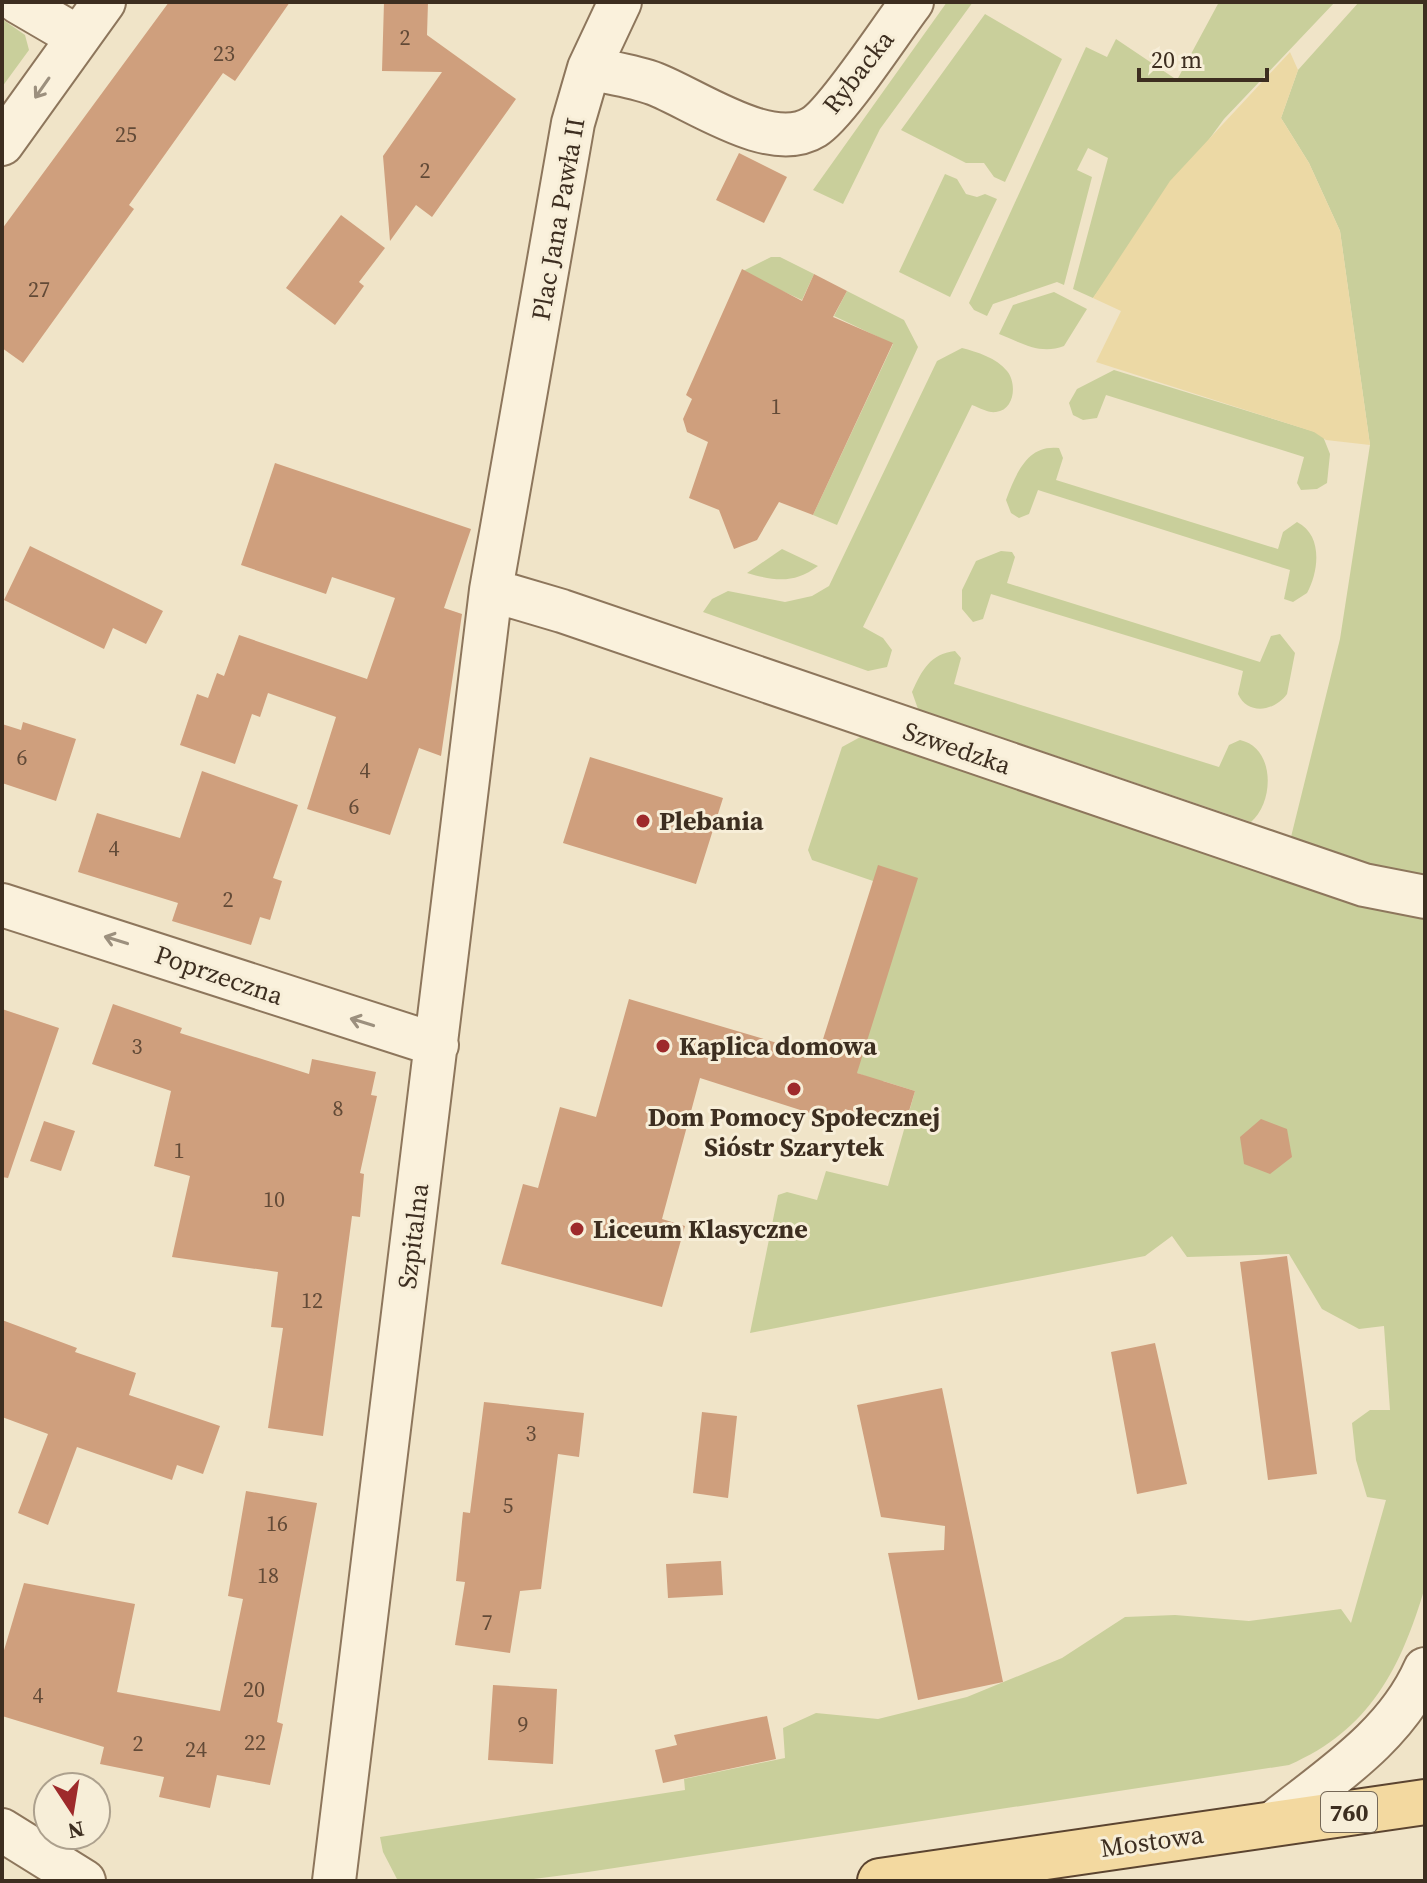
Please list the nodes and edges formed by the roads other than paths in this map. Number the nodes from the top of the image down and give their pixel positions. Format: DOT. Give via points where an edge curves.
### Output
graph roads {
  1 [pos="18,2"];
  2 [pos="104,2"];
  3 [pos="620,2"];
  4 [pos="912,2"];
  5 [pos="78,37"];
  6 [pos="589,68"];
  7 [pos="2,144"];
  8 [pos="491,590"];
  9 [pos="1425,897"];
  10 [pos="2,905"];
  11 [pos="437,1045"];
  12 [pos="1425,1669"];
  13 [pos="1425,1802"];
  14 [pos="1273,1823"];
  15 [pos="2,1830"];
  16 [pos="84,1881"];
  17 [pos="334,1881"];
  18 [pos="880,1881"];
  1 -- 5 [label="street"];
  2 -- 5 [label="street"];
  3 -- 6 [label="street, Plac Jana Pawła II"];
  4 -- 6 [label="street, Rybacka" via="831,110 815,127 798,134 757,131 652,82"];
  5 -- 7 [label="street, one-way"];
  6 -- 8 [label="street, Plac Jana Pawła II" via="573,123"];
  8 -- 9 [label="street, Szwedzka" via="1364,885"];
  8 -- 11 [label="street, Szpitalna"];
  11 -- 10 [label="street, Poprzeczna, one-way"];
  11 -- 17 [label="street, Szpitalna"];
  12 -- 14 [label="street" via="1393,1720 1363,1753"];
  13 -- 14 [label="main road, Mostowa / 760"];
  14 -- 18 [label="main road, Mostowa / 760"];
  15 -- 16 [label="street"];
}
